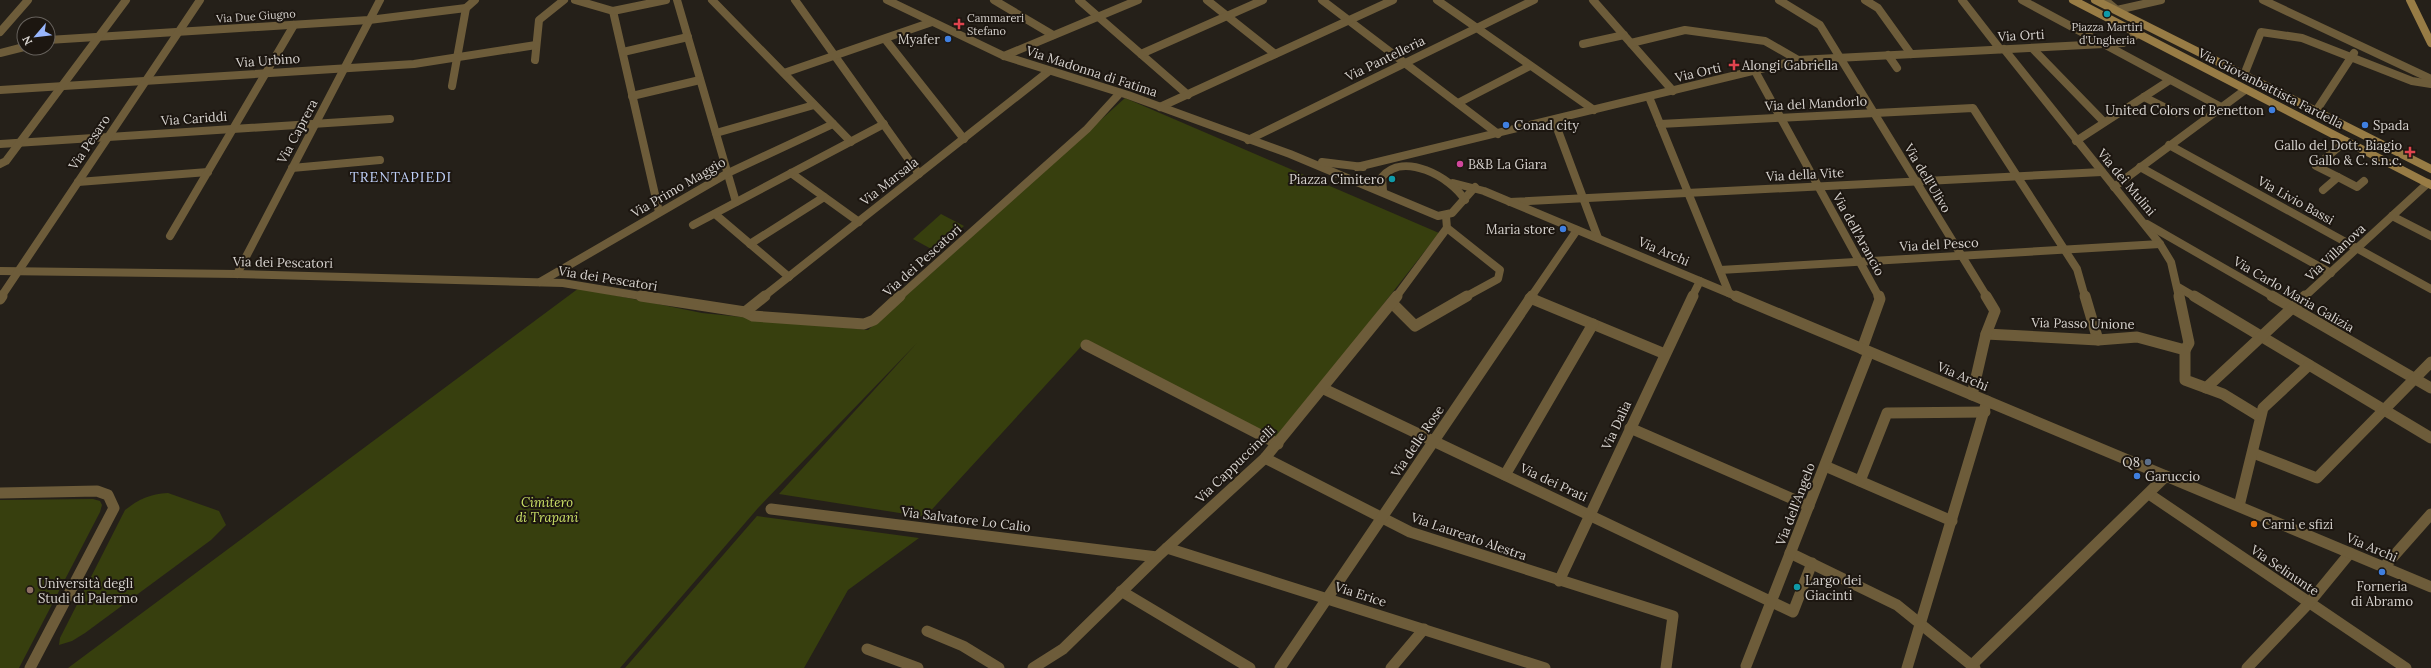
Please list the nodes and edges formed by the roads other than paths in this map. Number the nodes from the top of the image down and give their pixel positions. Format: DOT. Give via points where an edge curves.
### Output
graph roads {
  1 [pos="20,0"];
  2 [pos="28,0"];
  3 [pos="126,0"];
  4 [pos="200,0"];
  5 [pos="380,0"];
  6 [pos="475,0"];
  7 [pos="564,0"];
  8 [pos="575,0"];
  9 [pos="666,0"];
  10 [pos="677,0"];
  11 [pos="712,0"];
  12 [pos="795,0"];
  13 [pos="887,0"];
  14 [pos="994,0"];
  15 [pos="1079,0"];
  16 [pos="1138,0"];
  17 [pos="1207,0"];
  18 [pos="1263,0"];
  19 [pos="1322,0"];
  20 [pos="1393,0"];
  21 [pos="1437,0"];
  22 [pos="1534,0"];
  23 [pos="1593,0"];
  24 [pos="1779,0"];
  25 [pos="1962,0"];
  26 [pos="2022,0"];
  27 [pos="2073,0"];
  28 [pos="2095,0"];
  29 [pos="2105,0"];
  30 [pos="2161,0"];
  31 [pos="2263,0"];
  32 [pos="2410,0"];
  33 [pos="1870,1"];
  34 [pos="466,8"];
  35 [pos="2117,10"];
  36 [pos="613,11"];
  37 [pos="1099,16"];
  38 [pos="1227,16"];
  39 [pos="369,20"];
  40 [pos="1349,20"];
  41 [pos="932,22"];
  42 [pos="0,24"];
  43 [pos="294,25"];
  44 [pos="1477,28"];
  45 [pos="0,32"];
  46 [pos="179,32"];
  47 [pos="2138,34"];
  48 [pos="1054,35"];
  49 [pos="1624,35"];
  50 [pos="98,37"];
  51 [pos="688,37"];
  52 [pos="885,39"];
  53 [pos="56,40"];
  54 [pos="1631,43"];
  55 [pos="2431,43"];
  56 [pos="1583,44"];
  57 [pos="2104,44"];
  58 [pos="536,45"];
  59 [pos="2359,46"];
  60 [pos="2032,48"];
  61 [pos="16,49"];
  62 [pos="2002,49"];
  63 [pos="623,52"];
  64 [pos="0,54"];
  65 [pos="1141,54"];
  66 [pos="1275,54"];
  67 [pos="1911,54"];
  68 [pos="1888,55"];
  69 [pos="835,56"];
  70 [pos="1004,56"];
  71 [pos="457,57"];
  72 [pos="1839,57"];
  73 [pos="2351,57"];
  74 [pos="535,60"];
  75 [pos="1798,60"];
  76 [pos="1405,63"];
  77 [pos="1530,66"];
  78 [pos="344,68"];
  79 [pos="1897,68"];
  80 [pos="1049,71"];
  81 [pos="1755,72"];
  82 [pos="784,73"];
  83 [pos="266,74"];
  84 [pos="2244,75"];
  85 [pos="2431,79"];
  86 [pos="700,80"];
  87 [pos="2170,80"];
  88 [pos="146,81"];
  89 [pos="2431,84"];
  90 [pos="62,86"];
  91 [pos="452,86"];
  92 [pos="0,90"];
  93 [pos="2245,90"];
  94 [pos="1674,91"];
  95 [pos="1120,93"];
  96 [pos="1188,95"];
  97 [pos="632,96"];
  98 [pos="1649,97"];
  99 [pos="2144,97"];
  100 [pos="1458,103"];
  101 [pos="814,104"];
  102 [pos="1160,107"];
  103 [pos="2221,107"];
  104 [pos="1594,110"];
  105 [pos="2316,111"];
  106 [pos="2176,113"];
  107 [pos="1874,114"];
  108 [pos="390,118"];
  109 [pos="1781,118"];
  110 [pos="1554,120"];
  111 [pos="2104,122"];
  112 [pos="316,123"];
  113 [pos="833,124"];
  114 [pos="884,124"];
  115 [pos="1660,124"];
  116 [pos="233,129"];
  117 [pos="716,133"];
  118 [pos="1498,134"];
  119 [pos="109,137"];
  120 [pos="964,139"];
  121 [pos="1248,140"];
  122 [pos="2076,141"];
  123 [pos="2346,141"];
  124 [pos="851,142"];
  125 [pos="20,143"];
  126 [pos="0,144"];
  127 [pos="2169,145"];
  128 [pos="1423,152"];
  129 [pos="1290,154"];
  130 [pos="380,160"];
  131 [pos="0,164"];
  132 [pos="1396,166"];
  133 [pos="1357,167"];
  134 [pos="2140,167"];
  135 [pos="292,168"];
  136 [pos="2431,169"];
  137 [pos="208,172"];
  138 [pos="2102,172"];
  139 [pos="728,173"];
  140 [pos="791,173"];
  141 [pos="920,174"];
  142 [pos="2019,176"];
  143 [pos="2338,177"];
  144 [pos="2364,181"];
  145 [pos="78,182"];
  146 [pos="1915,182"];
  147 [pos="1453,183"];
  148 [pos="2429,184"];
  149 [pos="1818,186"];
  150 [pos="2114,186"];
  151 [pos="1479,189"];
  152 [pos="2323,190"];
  153 [pos="1383,191"];
  154 [pos="1688,193"];
  155 [pos="824,197"];
  156 [pos="1583,198"];
  157 [pos="1465,200"];
  158 [pos="736,202"];
  159 [pos="1510,202"];
  160 [pos="659,212"];
  161 [pos="715,214"];
  162 [pos="1446,216"];
  163 [pos="2392,216"];
  164 [pos="859,222"];
  165 [pos="2144,222"];
  166 [pos="693,225"];
  167 [pos="1577,230"];
  168 [pos="1447,231"];
  169 [pos="170,236"];
  170 [pos="2431,236"];
  171 [pos="1598,238"];
  172 [pos="2171,238"];
  173 [pos="2158,242"];
  174 [pos="750,244"];
  175 [pos="2357,248"];
  176 [pos="2064,250"];
  177 [pos="1960,256"];
  178 [pos="1859,262"];
  179 [pos="1720,270"];
  180 [pos="0,271"];
  181 [pos="19,271"];
  182 [pos="2331,273"];
  183 [pos="237,274"];
  184 [pos="789,277"];
  185 [pos="1700,281"];
  186 [pos="540,282"];
  187 [pos="2178,287"];
  188 [pos="2431,289"];
  189 [pos="1729,293"];
  190 [pos="1530,298"];
  191 [pos="0,299"];
  192 [pos="1392,303"];
  193 [pos="2293,308"];
  194 [pos="745,312"];
  195 [pos="1593,324"];
  196 [pos="1986,334"];
  197 [pos="2262,337"];
  198 [pos="2098,340"];
  199 [pos="1086,345"];
  200 [pos="1865,350"];
  201 [pos="2185,350"];
  202 [pos="1665,354"];
  203 [pos="2431,362"];
  204 [pos="2309,365"];
  205 [pos="2414,378"];
  206 [pos="1324,388"];
  207 [pos="2206,388"];
  208 [pos="2431,388"];
  209 [pos="1972,395"];
  210 [pos="1986,407"];
  211 [pos="2383,410"];
  212 [pos="2259,416"];
  213 [pos="1630,428"];
  214 [pos="2431,438"];
  215 [pos="1434,441"];
  216 [pos="1278,444"];
  217 [pos="2253,453"];
  218 [pos="1265,458"];
  219 [pos="1825,466"];
  220 [pos="1505,475"];
  221 [pos="2166,476"];
  222 [pos="1860,481"];
  223 [pos="0,493"];
  224 [pos="2149,494"];
  225 [pos="1809,506"];
  226 [pos="2239,506"];
  227 [pos="771,510"];
  228 [pos="2431,514"];
  229 [pos="1589,515"];
  230 [pos="1382,518"];
  231 [pos="1952,521"];
  232 [pos="1167,548"];
  233 [pos="1790,553"];
  234 [pos="2350,553"];
  235 [pos="1157,557"];
  236 [pos="1812,563"];
  237 [pos="2384,567"];
  238 [pos="1559,582"];
  239 [pos="2431,587"];
  240 [pos="1121,591"];
  241 [pos="1327,598"];
  242 [pos="1772,601"];
  243 [pos="2309,603"];
  244 [pos="1921,623"];
  245 [pos="1424,629"];
  246 [pos="927,631"];
  247 [pos="867,649"];
  248 [pos="1746,666"];
  249 [pos="1974,667"];
  250 [pos="30,668"];
  251 [pos="918,668"];
  252 [pos="999,668"];
  253 [pos="1033,668"];
  254 [pos="1250,668"];
  255 [pos="1280,668"];
  256 [pos="1391,668"];
  257 [pos="1545,668"];
  258 [pos="1666,668"];
  259 [pos="1907,668"];
  260 [pos="2247,668"];
  261 [pos="2406,668"];
  1 -- 42 [label="street"];
  2 -- 45 [label="street"];
  3 -- 50 [label="street"];
  4 -- 46 [label="street, Via Pesaro"];
  5 -- 39 [label="street, Via Caprera"];
  6 -- 34 [label="street"];
  7 -- 58 [label="street" via="539,20"];
  8 -- 36 [label="street"];
  9 -- 36 [label="street"];
  10 -- 51 [label="street"];
  11 -- 82 [label="street"];
  12 -- 69 [label="street"];
  13 -- 41 [label="street, Via Madonna di Fatima"];
  14 -- 48 [label="street"];
  15 -- 37 [label="street"];
  16 -- 37 [label="street"];
  17 -- 38 [label="street"];
  18 -- 38 [label="street"];
  19 -- 40 [label="street"];
  20 -- 40 [label="street"];
  21 -- 44 [label="street"];
  22 -- 44 [label="street, Via Pantelleria"];
  23 -- 49 [label="street"];
  24 -- 72 [label="street, Via dell'Ulivo" via="1820,25"];
  25 -- 62 [label="street, Via dei Mulini"];
  26 -- 57 [label="street"];
  27 -- 47 [label="main road, Via Giovanbattista Fardella"];
  28 -- 35 [label="main road, Via Giovanbattista Fardella"];
  29 -- 35 [label="street"];
  30 -- 35 [label="street"];
  31 -- 59 [label="street"];
  32 -- 55 [label="main road"];
  33 -- 67 [label="street" via="1878,8"];
  34 -- 39 [label="street, Via Due Giugno"];
  34 -- 71 [label="street"];
  35 -- 84 [label="main road, Via Giovanbattista Fardella"];
  36 -- 63 [label="street"];
  37 -- 48 [label="street"];
  37 -- 65 [label="street"];
  38 -- 65 [label="street"];
  38 -- 66 [label="street"];
  39 -- 43 [label="street, Via Due Giugno"];
  39 -- 78 [label="street, Via Caprera"];
  40 -- 66 [label="street"];
  40 -- 76 [label="street"];
  41 -- 52 [label="street"];
  41 -- 70 [label="street, Via Madonna di Fatima"];
  43 -- 46 [label="street, Via Due Giugno"];
  43 -- 83 [label="street"];
  44 -- 76 [label="street, Via Pantelleria"];
  44 -- 77 [label="street"];
  46 -- 50 [label="street, Via Due Giugno"];
  46 -- 88 [label="street, Via Pesaro"];
  47 -- 57 [label="street, Via Orti" via="2124,43"];
  47 -- 93 [label="main road, Via Giovanbattista Fardella"];
  48 -- 70 [label="street"];
  49 -- 54 [label="street"];
  49 -- 56 [label="street"];
  50 -- 53 [label="street, Via Due Giugno"];
  50 -- 90 [label="street"];
  51 -- 63 [label="street"];
  51 -- 86 [label="street"];
  52 -- 69 [label="street"];
  52 -- 120 [label="street"];
  54 -- 75 [label="street" via="1685,30 1765,41"];
  54 -- 94 [label="street"];
  57 -- 60 [label="street, Via Orti"];
  57 -- 87 [label="street"];
  58 -- 71 [label="street, Via Urbino"];
  58 -- 74 [label="street"];
  59 -- 73 [label="street"];
  59 -- 85 [label="street"];
  60 -- 62 [label="street, Via Orti"];
  60 -- 111 [label="street"];
  61 -- 64 [label="street"];
  62 -- 67 [label="street, Via Orti"];
  62 -- 122 [label="street, Via dei Mulini"];
  63 -- 97 [label="street"];
  65 -- 96 [label="street"];
  66 -- 96 [label="street"];
  67 -- 68 [label="street, Via Orti"];
  68 -- 72 [label="street, Via Orti"];
  68 -- 79 [label="street"];
  69 -- 82 [label="street"];
  69 -- 114 [label="street"];
  70 -- 80 [label="street, Via Madonna di Fatima"];
  71 -- 78 [label="street, Via Urbino" via="414,64"];
  71 -- 91 [label="street"];
  72 -- 75 [label="street, Via Orti"];
  72 -- 107 [label="street, Via dell'Ulivo"];
  73 -- 84 [label="street" via="2302,38 2261,32"];
  73 -- 89 [label="street" via="2412,81"];
  73 -- 105 [label="street"];
  75 -- 81 [label="street, Via Orti"];
  76 -- 100 [label="street"];
  76 -- 121 [label="street, Via Pantelleria"];
  77 -- 100 [label="street"];
  77 -- 104 [label="street"];
  78 -- 83 [label="street, Via Urbino"];
  78 -- 112 [label="street, Via Caprera"];
  80 -- 95 [label="street, Via Madonna di Fatima"];
  80 -- 120 [label="street, Via Marsala"];
  81 -- 94 [label="street, Via Orti"];
  81 -- 109 [label="street, Via dell'Arancio"];
  82 -- 101 [label="street"];
  83 -- 88 [label="street, Via Urbino"];
  83 -- 116 [label="street"];
  84 -- 105 [label="main road, Via Giovanbattista Fardella"];
  86 -- 97 [label="street"];
  86 -- 117 [label="street"];
  87 -- 99 [label="street"];
  87 -- 103 [label="street"];
  88 -- 90 [label="street, Via Urbino"];
  88 -- 119 [label="street, Via Pesaro"];
  90 -- 92 [label="street, Via Urbino"];
  90 -- 125 [label="street"];
  93 -- 103 [label="street"];
  93 -- 123 [label="main road, Via Giovanbattista Fardella"];
  94 -- 98 [label="street, Via Orti"];
  95 -- 102 [label="street, Via Madonna di Fatima"];
  95 -- 194 [label="street, Via dei Pescatori" via="1088,129 874,320 856,325 753,316"];
  96 -- 102 [label="street"];
  97 -- 160 [label="street"];
  98 -- 104 [label="street, Via Orti"];
  98 -- 115 [label="street"];
  99 -- 106 [label="street"];
  99 -- 111 [label="street"];
  100 -- 118 [label="street"];
  101 -- 113 [label="street"];
  101 -- 117 [label="street"];
  102 -- 121 [label="street, Via Madonna di Fatima"];
  103 -- 127 [label="street"];
  104 -- 110 [label="street, Via Orti"];
  105 -- 136 [label="main road, Via Giovanbattista Fardella"];
  107 -- 109 [label="street, Via del Mandorlo"];
  107 -- 142 [label="street, Via del Mandorlo" via="1973,108"];
  107 -- 146 [label="street, Via dell'Ulivo"];
  108 -- 112 [label="street, Via Cariddi"];
  109 -- 115 [label="street, Via del Mandorlo"];
  109 -- 149 [label="street, Via dell'Arancio"];
  110 -- 118 [label="street, Via Orti"];
  110 -- 156 [label="street"];
  111 -- 122 [label="street"];
  112 -- 116 [label="street, Via Cariddi"];
  112 -- 135 [label="street, Via Caprera"];
  113 -- 124 [label="street"];
  113 -- 139 [label="street, Via Primo Maggio"];
  114 -- 124 [label="street"];
  114 -- 141 [label="street"];
  115 -- 154 [label="street"];
  116 -- 119 [label="street, Via Cariddi"];
  116 -- 137 [label="street"];
  117 -- 139 [label="street"];
  118 -- 128 [label="street, Via Orti"];
  119 -- 125 [label="street, Via Cariddi"];
  119 -- 145 [label="street, Via Pesaro"];
  120 -- 141 [label="street, Via Marsala"];
  121 -- 129 [label="street, Via Madonna di Fatima"];
  122 -- 138 [label="street, Via dei Mulini"];
  123 -- 143 [label="street" via="2316,166"];
  123 -- 148 [label="main road, Via Giovanbattista Fardella"];
  124 -- 140 [label="street"];
  125 -- 126 [label="street, Via Cariddi"];
  125 -- 131 [label="street" via="6,161"];
  127 -- 134 [label="street"];
  127 -- 175 [label="street, Via Livio Bassi"];
  128 -- 132 [label="street"];
  128 -- 133 [label="street"];
  129 -- 133 [label="street"];
  129 -- 153 [label="street"];
  130 -- 135 [label="street"];
  132 -- 133 [label="street, Via Archi"];
  132 -- 147 [label="street, Via Archi" via="1417,167"];
  132 -- 153 [label="street" via="1382,177 1380,184"];
  134 -- 150 [label="street"];
  134 -- 182 [label="street"];
  135 -- 183 [label="street, Via Caprera"];
  137 -- 145 [label="street"];
  137 -- 169 [label="street"];
  138 -- 142 [label="street, Via della Vite"];
  138 -- 150 [label="street, Via dei Mulini"];
  139 -- 158 [label="street"];
  139 -- 160 [label="street, Via Primo Maggio"];
  140 -- 155 [label="street"];
  140 -- 158 [label="street"];
  141 -- 164 [label="street, Via Marsala"];
  142 -- 146 [label="street, Via della Vite"];
  142 -- 176 [label="street"];
  143 -- 144 [label="street" via="2357,187"];
  143 -- 152 [label="street"];
  145 -- 181 [label="street, Via Pesaro"];
  146 -- 149 [label="street, Via della Vite"];
  146 -- 177 [label="street, Via dell'Ulivo"];
  147 -- 151 [label="street, Via Archi"];
  147 -- 157 [label="street" via="1460,189"];
  148 -- 163 [label="street, Via Villanova"];
  149 -- 154 [label="street, Via della Vite"];
  149 -- 178 [label="street, Via dell'Arancio"];
  150 -- 165 [label="street, Via dei Mulini"];
  151 -- 157 [label="street"];
  151 -- 159 [label="street, Via Archi"];
  153 -- 162 [label="street" via="1438,216"];
  154 -- 156 [label="street, Via della Vite"];
  154 -- 179 [label="street"];
  155 -- 164 [label="street"];
  155 -- 174 [label="street"];
  156 -- 159 [label="street, Via della Vite"];
  156 -- 171 [label="street"];
  157 -- 162 [label="street"];
  158 -- 161 [label="street"];
  159 -- 167 [label="street, Via Archi"];
  160 -- 186 [label="street, Via Primo Maggio"];
  161 -- 166 [label="street"];
  161 -- 174 [label="street"];
  162 -- 168 [label="street"];
  163 -- 170 [label="street"];
  163 -- 175 [label="street, Via Villanova"];
  164 -- 184 [label="street, Via Marsala"];
  165 -- 172 [label="street, Via Carlo Maria Galizia"];
  165 -- 173 [label="street, Via dei Mulini"];
  167 -- 171 [label="street, Via Archi"];
  167 -- 190 [label="street, Via delle Rose"];
  168 -- 192 [label="street, Via Cappuccinelli"];
  168 -- 192 [label="street" via="1500,270 1498,279 1415,326"];
  171 -- 185 [label="street, Via Archi"];
  172 -- 173 [label="street, Via del Pesco"];
  172 -- 193 [label="street, Via Carlo Maria Galizia"];
  173 -- 176 [label="street, Via del Pesco"];
  173 -- 187 [label="street, Via dei Mulini" via="2171,262"];
  174 -- 184 [label="street"];
  175 -- 182 [label="street, Via Villanova"];
  175 -- 188 [label="street, Via Livio Bassi"];
  176 -- 177 [label="street, Via del Pesco"];
  176 -- 198 [label="street" via="2077,270"];
  177 -- 178 [label="street, Via del Pesco"];
  177 -- 196 [label="street, Via dell'Ulivo" via="1994,311"];
  178 -- 179 [label="street, Via del Pesco"];
  178 -- 200 [label="street, Via dell'Arancio" via="1880,299"];
  179 -- 189 [label="street"];
  180 -- 181 [label="street, Via dei Pescatori"];
  181 -- 183 [label="street, Via dei Pescatori"];
  181 -- 191 [label="street, Via Pesaro"];
  182 -- 193 [label="street, Via Villanova"];
  183 -- 186 [label="street, Via dei Pescatori"];
  184 -- 194 [label="street, Via Marsala"];
  185 -- 189 [label="street, Via Archi"];
  185 -- 202 [label="street, Via Dalia"];
  186 -- 194 [label="street, Via dei Pescatori" via="584,284 708,308"];
  187 -- 197 [label="street"];
  187 -- 201 [label="street, Via dei Mulini" via="2189,342"];
  189 -- 200 [label="street, Via Archi"];
  190 -- 195 [label="street"];
  190 -- 215 [label="street, Via delle Rose"];
  192 -- 206 [label="street, Via Cappuccinelli"];
  193 -- 197 [label="street, Via Villanova"];
  193 -- 205 [label="street, Via Carlo Maria Galizia"];
  195 -- 202 [label="street"];
  195 -- 220 [label="street"];
  196 -- 198 [label="street, Via Passo Unione"];
  196 -- 209 [label="street"];
  197 -- 204 [label="street"];
  197 -- 207 [label="street, Via Villanova"];
  198 -- 201 [label="street, Via Passo Unione" via="2137,337"];
  199 -- 216 [label="street"];
  200 -- 209 [label="street, Via Archi"];
  200 -- 219 [label="street, Via dell'Angelo"];
  201 -- 207 [label="street" via="2185,380"];
  202 -- 213 [label="street, Via Dalia"];
  203 -- 205 [label="street"];
  204 -- 211 [label="street"];
  204 -- 212 [label="street" via="2263,408"];
  205 -- 208 [label="street, Via Carlo Maria Galizia"];
  205 -- 211 [label="street"];
  206 -- 215 [label="street, Via dei Prati"];
  206 -- 216 [label="street, Via Cappuccinelli"];
  207 -- 212 [label="street" via="2223,394"];
  209 -- 210 [label="street, Via Archi"];
  210 -- 221 [label="street, Via Archi"];
  210 -- 222 [label="street" via="1887,413"];
  210 -- 231 [label="street"];
  211 -- 214 [label="street"];
  211 -- 217 [label="street" via="2317,478"];
  212 -- 217 [label="street"];
  213 -- 225 [label="street"];
  213 -- 229 [label="street, Via Dalia"];
  215 -- 220 [label="street, Via dei Prati"];
  215 -- 230 [label="street, Via delle Rose"];
  216 -- 218 [label="street, Via Cappuccinelli"];
  217 -- 226 [label="street"];
  218 -- 230 [label="street, Via Laureato Alestra"];
  218 -- 232 [label="street, Via Cappuccinelli"];
  219 -- 222 [label="street"];
  219 -- 225 [label="street, Via dell'Angelo"];
  220 -- 229 [label="street, Via dei Prati"];
  221 -- 224 [label="street"];
  221 -- 226 [label="street, Via Archi"];
  222 -- 231 [label="street"];
  223 -- 250 [label="street" via="98,491 108,495 114,508"];
  224 -- 243 [label="street, Via Selinunte"];
  224 -- 249 [label="street"];
  225 -- 233 [label="street, Via dell'Angelo"];
  226 -- 234 [label="street, Via Archi"];
  227 -- 235 [label="street, Via Salvatore Lo Calio"];
  228 -- 237 [label="street"];
  229 -- 238 [label="street, Via Dalia"];
  229 -- 242 [label="street, Via dei Prati"];
  230 -- 238 [label="street, Via Laureato Alestra" via="1410,532"];
  230 -- 241 [label="street, Via delle Rose"];
  231 -- 244 [label="street"];
  232 -- 235 [label="street, Via Cappuccinelli"];
  232 -- 241 [label="street, Via Erice"];
  233 -- 236 [label="street"];
  233 -- 242 [label="street, Via dell'Angelo"];
  234 -- 237 [label="street, Via Archi"];
  234 -- 243 [label="street"];
  235 -- 240 [label="street, Via Cappuccinelli"];
  236 -- 242 [label="street, Via dei Prati" via="1793,612"];
  236 -- 244 [label="street" via="1897,605"];
  237 -- 239 [label="street, Via Archi"];
  238 -- 258 [label="street, Via Laureato Alestra" via="1673,616"];
  240 -- 253 [label="street, Via Cappuccinelli" via="1063,649"];
  240 -- 254 [label="street"];
  241 -- 245 [label="street, Via Erice"];
  241 -- 255 [label="street, Via delle Rose"];
  242 -- 248 [label="street, Via dell'Angelo"];
  243 -- 260 [label="street"];
  243 -- 261 [label="street, Via Selinunte"];
  244 -- 249 [label="street"];
  244 -- 259 [label="street"];
  245 -- 256 [label="street"];
  245 -- 257 [label="street, Via Erice"];
  246 -- 252 [label="street" via="963,646"];
  247 -- 251 [label="street"];
}
